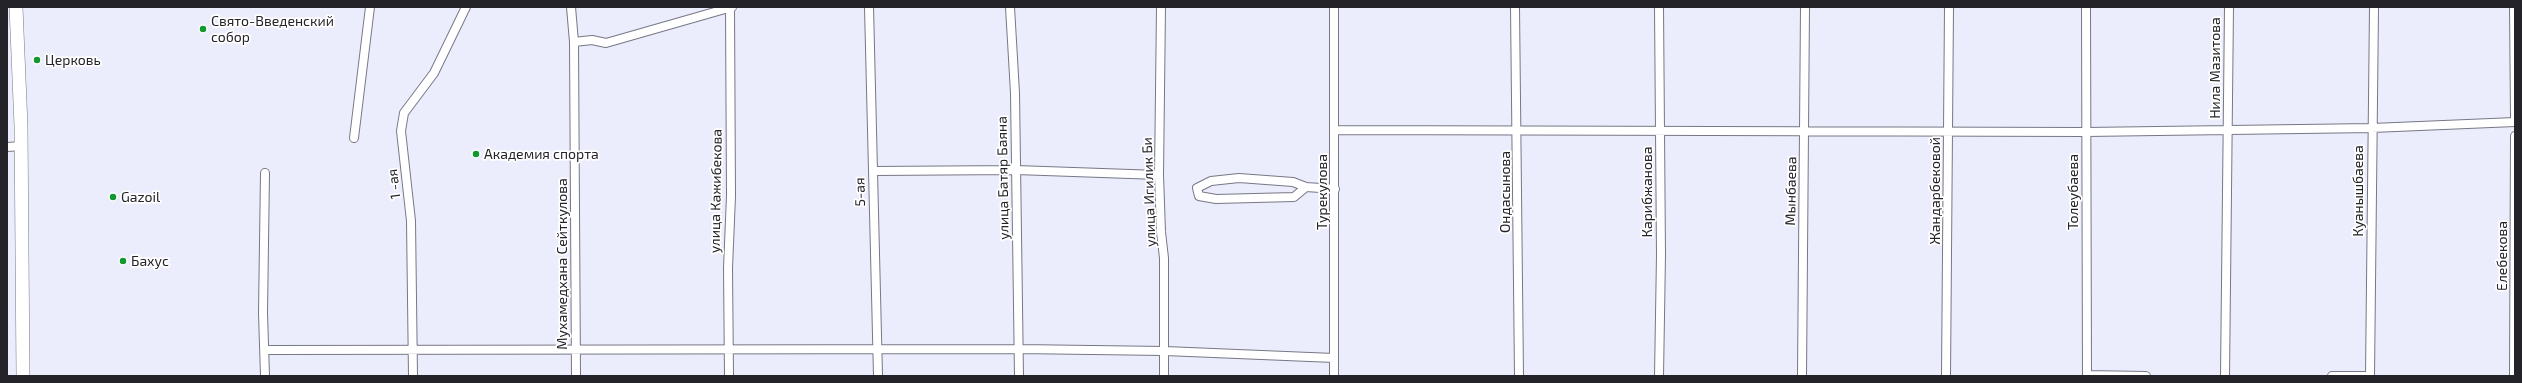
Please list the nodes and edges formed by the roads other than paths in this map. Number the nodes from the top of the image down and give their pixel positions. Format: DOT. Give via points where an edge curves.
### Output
graph roads {
  1 [pos="16,7"];
  2 [pos="370,7"];
  3 [pos="466,7"];
  4 [pos="571,7"];
  5 [pos="731,7"];
  6 [pos="869,7"];
  7 [pos="1010,7"];
  8 [pos="1161,7"];
  9 [pos="1334,7"];
  10 [pos="1515,7"];
  11 [pos="1659,7"];
  12 [pos="1805,7"];
  13 [pos="1949,7"];
  14 [pos="2086,7"];
  15 [pos="2229,7"];
  16 [pos="2374,7"];
  17 [pos="2514,7"];
  18 [pos="574,42"];
  19 [pos="2515,118"];
  20 [pos="2515,122"];
  21 [pos="2372,128"];
  22 [pos="1336,130"];
  23 [pos="2228,130"];
  24 [pos="1518,131"];
  25 [pos="1660,131"];
  26 [pos="1804,131"];
  27 [pos="1948,132"];
  28 [pos="2086,132"];
  29 [pos="2515,136"];
  30 [pos="354,138"];
  31 [pos="22,146"];
  32 [pos="7,147"];
  33 [pos="1016,170"];
  34 [pos="873,171"];
  35 [pos="264,173"];
  36 [pos="1159,175"];
  37 [pos="1306,187"];
  38 [pos="1335,189"];
  39 [pos="575,349"];
  40 [pos="729,349"];
  41 [pos="878,349"];
  42 [pos="1019,349"];
  43 [pos="265,350"];
  44 [pos="414,350"];
  45 [pos="1165,350"];
  46 [pos="1334,358"];
  47 [pos="23,376"];
  48 [pos="265,376"];
  49 [pos="413,376"];
  50 [pos="576,376"];
  51 [pos="730,376"];
  52 [pos="878,376"];
  53 [pos="1019,376"];
  54 [pos="1164,376"];
  55 [pos="1334,376"];
  56 [pos="1519,376"];
  57 [pos="1658,376"];
  58 [pos="1802,376"];
  59 [pos="1946,376"];
  60 [pos="2087,376"];
  61 [pos="2146,376"];
  62 [pos="2225,376"];
  63 [pos="2332,376"];
  64 [pos="2370,376"];
  65 [pos="2514,376"];
  1 -- 31 [label="highway"];
  2 -- 30 [label="street"];
  3 -- 44 [label="street, 1 -ая" via="434,72 404,113 401,131 411,221"];
  4 -- 18 [label="street, Мухамедхана Сейткулова"];
  5 -- 18 [label="street" via="606,43 592,40"];
  5 -- 40 [label="street, улица Кажибекова"];
  6 -- 34 [label="street, 5-ая"];
  7 -- 33 [label="street, улица Батяр Баяна"];
  8 -- 36 [label="street, улица Игилик Би"];
  9 -- 22 [label="street, Турекулова"];
  10 -- 24 [label="street, Ондасынова"];
  11 -- 25 [label="street, Карибжанова"];
  12 -- 26 [label="street, Мынбаева"];
  13 -- 27 [label="street, Жандарбековой"];
  14 -- 28 [label="street, Толеубаева"];
  15 -- 23 [label="street, Нила Мазитова"];
  16 -- 21 [label="street, Куанышбаева"];
  17 -- 19 [label="street"];
  18 -- 39 [label="street, Мухамедхана Сейткулова"];
  20 -- 21 [label="street"];
  21 -- 23 [label="street"];
  21 -- 64 [label="street, Куанышбаева"];
  22 -- 24 [label="street"];
  22 -- 38 [label="street, Турекулова"];
  23 -- 28 [label="street"];
  23 -- 62 [label="street, Нила Мазитова"];
  24 -- 25 [label="street"];
  24 -- 56 [label="street, Ондасынова"];
  25 -- 26 [label="street"];
  25 -- 57 [label="street, Карибжанова"];
  26 -- 27 [label="street"];
  26 -- 58 [label="street, Мынбаева"];
  27 -- 28 [label="street"];
  27 -- 59 [label="street, Жандарбековой"];
  28 -- 60 [label="street, Толеубаева"];
  29 -- 65 [label="street, Елебекова"];
  31 -- 32 [label="street"];
  31 -- 47 [label="highway"];
  33 -- 34 [label="street"];
  33 -- 36 [label="street"];
  33 -- 42 [label="street, улица Батяр Баяна"];
  34 -- 41 [label="street, 5-ая"];
  35 -- 43 [label="street"];
  36 -- 45 [label="street, улица Игилик Би" via="1164,258"];
  37 -- 37 [label="street" via="1294,197 1216,199 1199,196 1197,188 1211,181 1239,178 1293,182"];
  37 -- 38 [label="street"];
  38 -- 46 [label="street, Турекулова"];
  39 -- 40 [label="street"];
  39 -- 44 [label="street"];
  39 -- 50 [label="street, Мухамедхана Сейткулова"];
  40 -- 41 [label="street"];
  40 -- 51 [label="street, улица Кажибекова"];
  41 -- 42 [label="street"];
  41 -- 52 [label="street, 5-ая"];
  42 -- 45 [label="street"];
  42 -- 53 [label="street, улица Батяр Баяна"];
  43 -- 44 [label="street"];
  43 -- 48 [label="street"];
  44 -- 49 [label="street, 1 -ая"];
  45 -- 46 [label="street"];
  45 -- 54 [label="street, улица Игилик Би"];
  46 -- 55 [label="street, Турекулова"];
  60 -- 61 [label="street"];
  63 -- 64 [label="street"];
}
